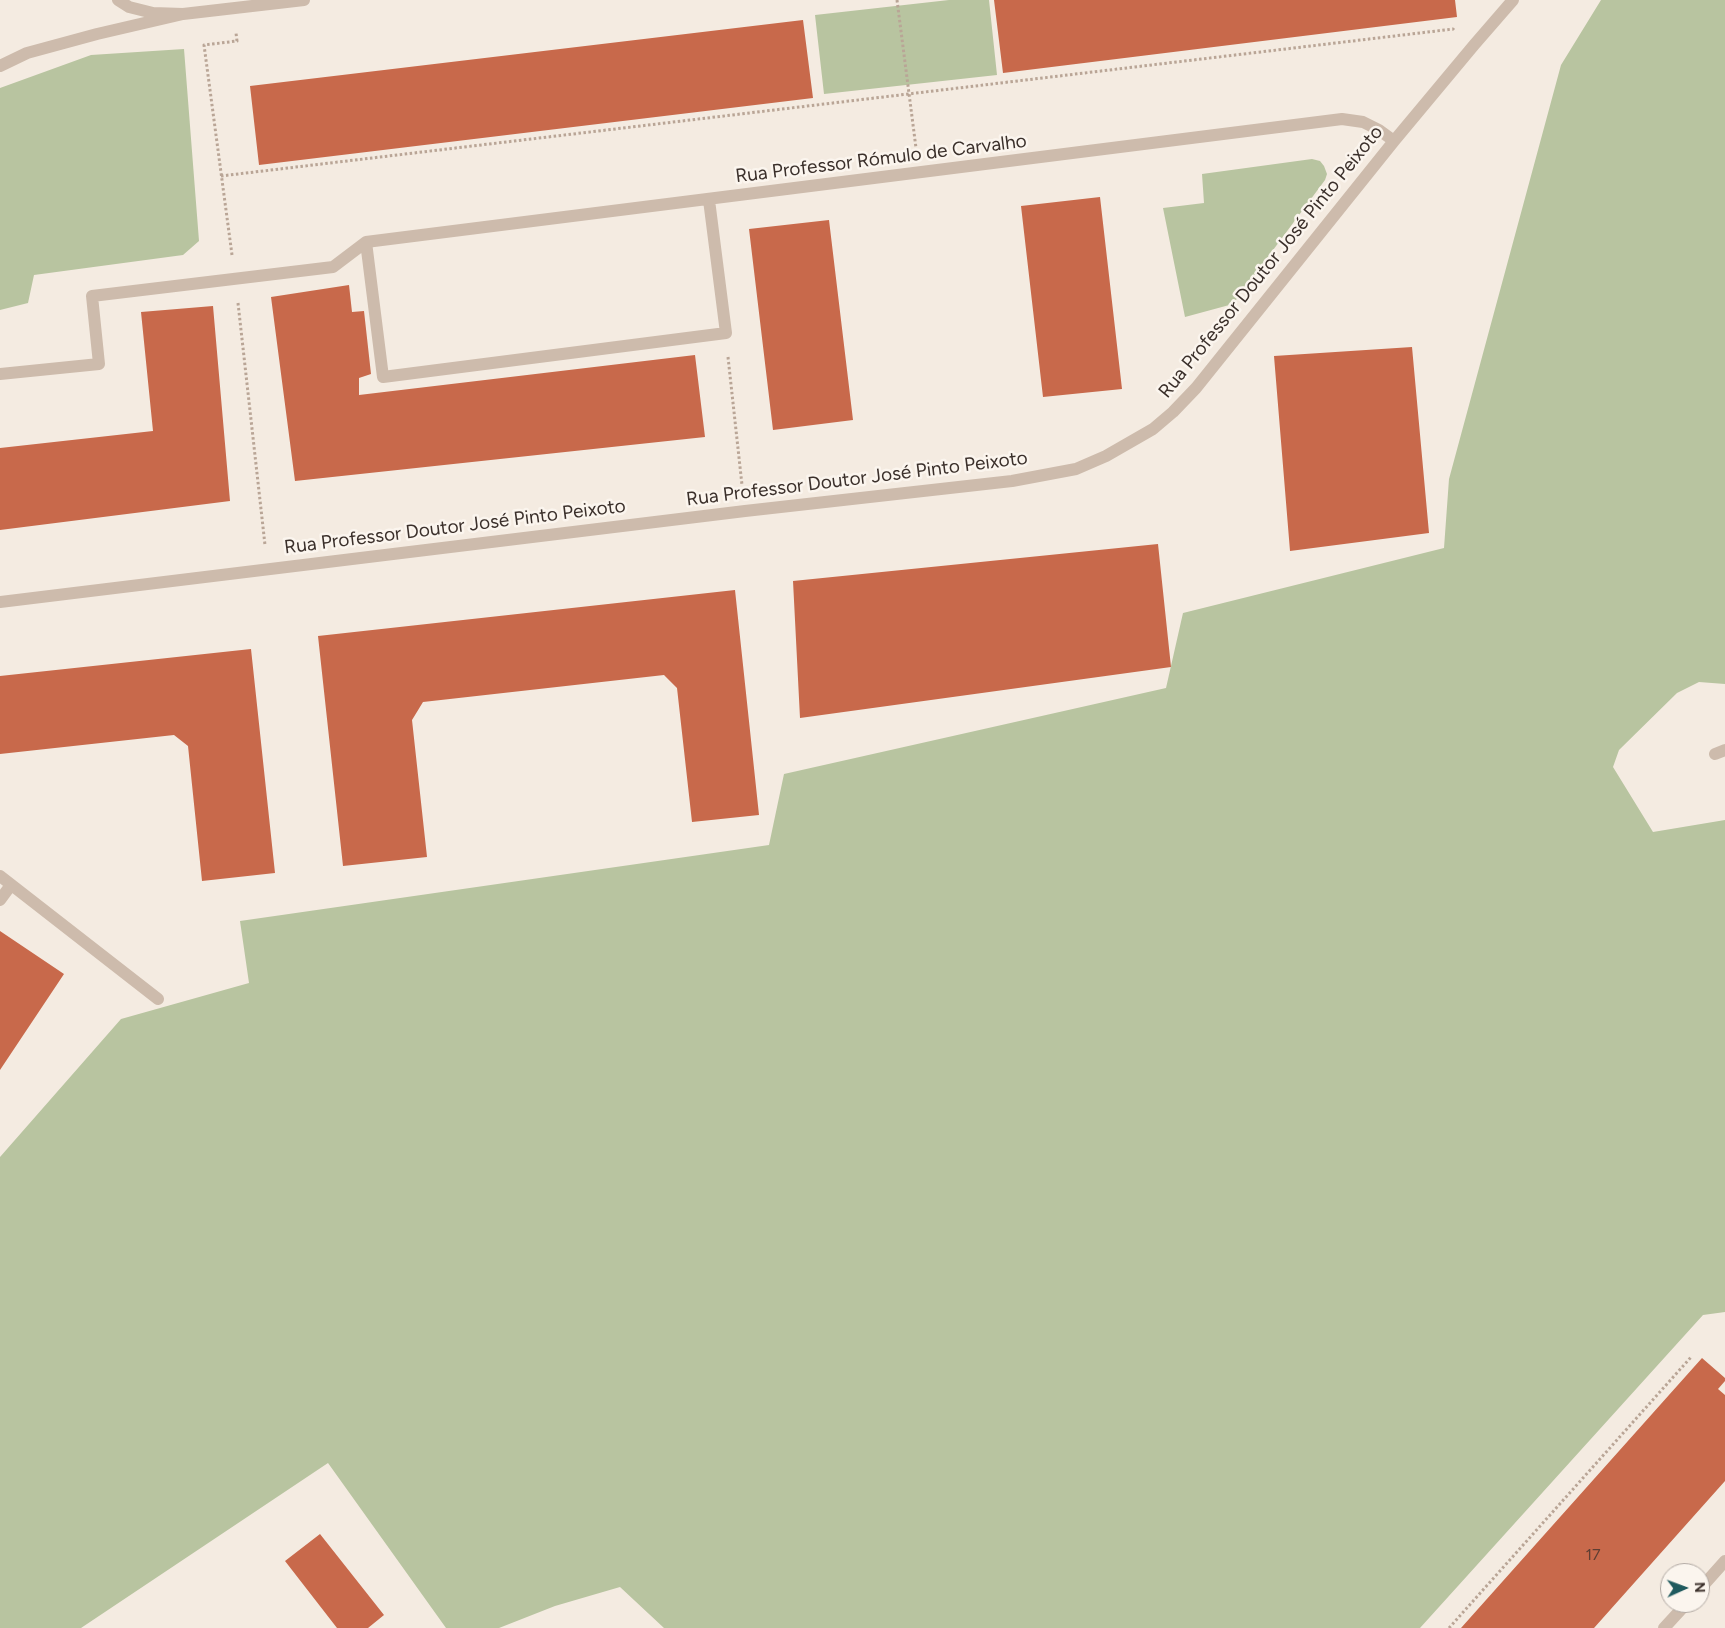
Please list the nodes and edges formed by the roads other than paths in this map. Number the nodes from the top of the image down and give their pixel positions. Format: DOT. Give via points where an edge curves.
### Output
graph roads {
  1 [pos="118,0"];
  2 [pos="304,0"];
  3 [pos="1513,0"];
  4 [pos="183,14"];
  5 [pos="0,66"];
  6 [pos="1394,141"];
  7 [pos="709,200"];
  8 [pos="366,242"];
  9 [pos="0,374"];
  10 [pos="0,602"];
  11 [pos="0,876"];
  12 [pos="12,885"];
  13 [pos="0,900"];
  14 [pos="158,999"];
  15 [pos="1725,1561"];
  16 [pos="1710,1578"];
  17 [pos="1678,1613"];
  18 [pos="1664,1628"];
  1 -- 4 [label="street" via="129,7 153,13"];
  2 -- 4 [label="street"];
  3 -- 6 [label="street, Rua Professor Doutor José Pinto Peixoto"];
  4 -- 5 [label="street" via="36,51"];
  6 -- 7 [label="street, Rua Professor Rómulo de Carvalho" via="1363,122 1342,119"];
  6 -- 10 [label="street, Rua Professor Doutor José Pinto Peixoto" via="1196,388 1173,412 1153,429 1076,469 1012,481"];
  7 -- 8 [label="street, Rua Professor Rómulo de Carvalho"];
  7 -- 8 [label="street" via="726,333 383,377"];
  8 -- 9 [label="street" via="333,267 92,296 99,364"];
  11 -- 12 [label="street"];
  12 -- 13 [label="street"];
  12 -- 14 [label="street"];
  15 -- 16 [label="street"];
  17 -- 18 [label="street"];
}
